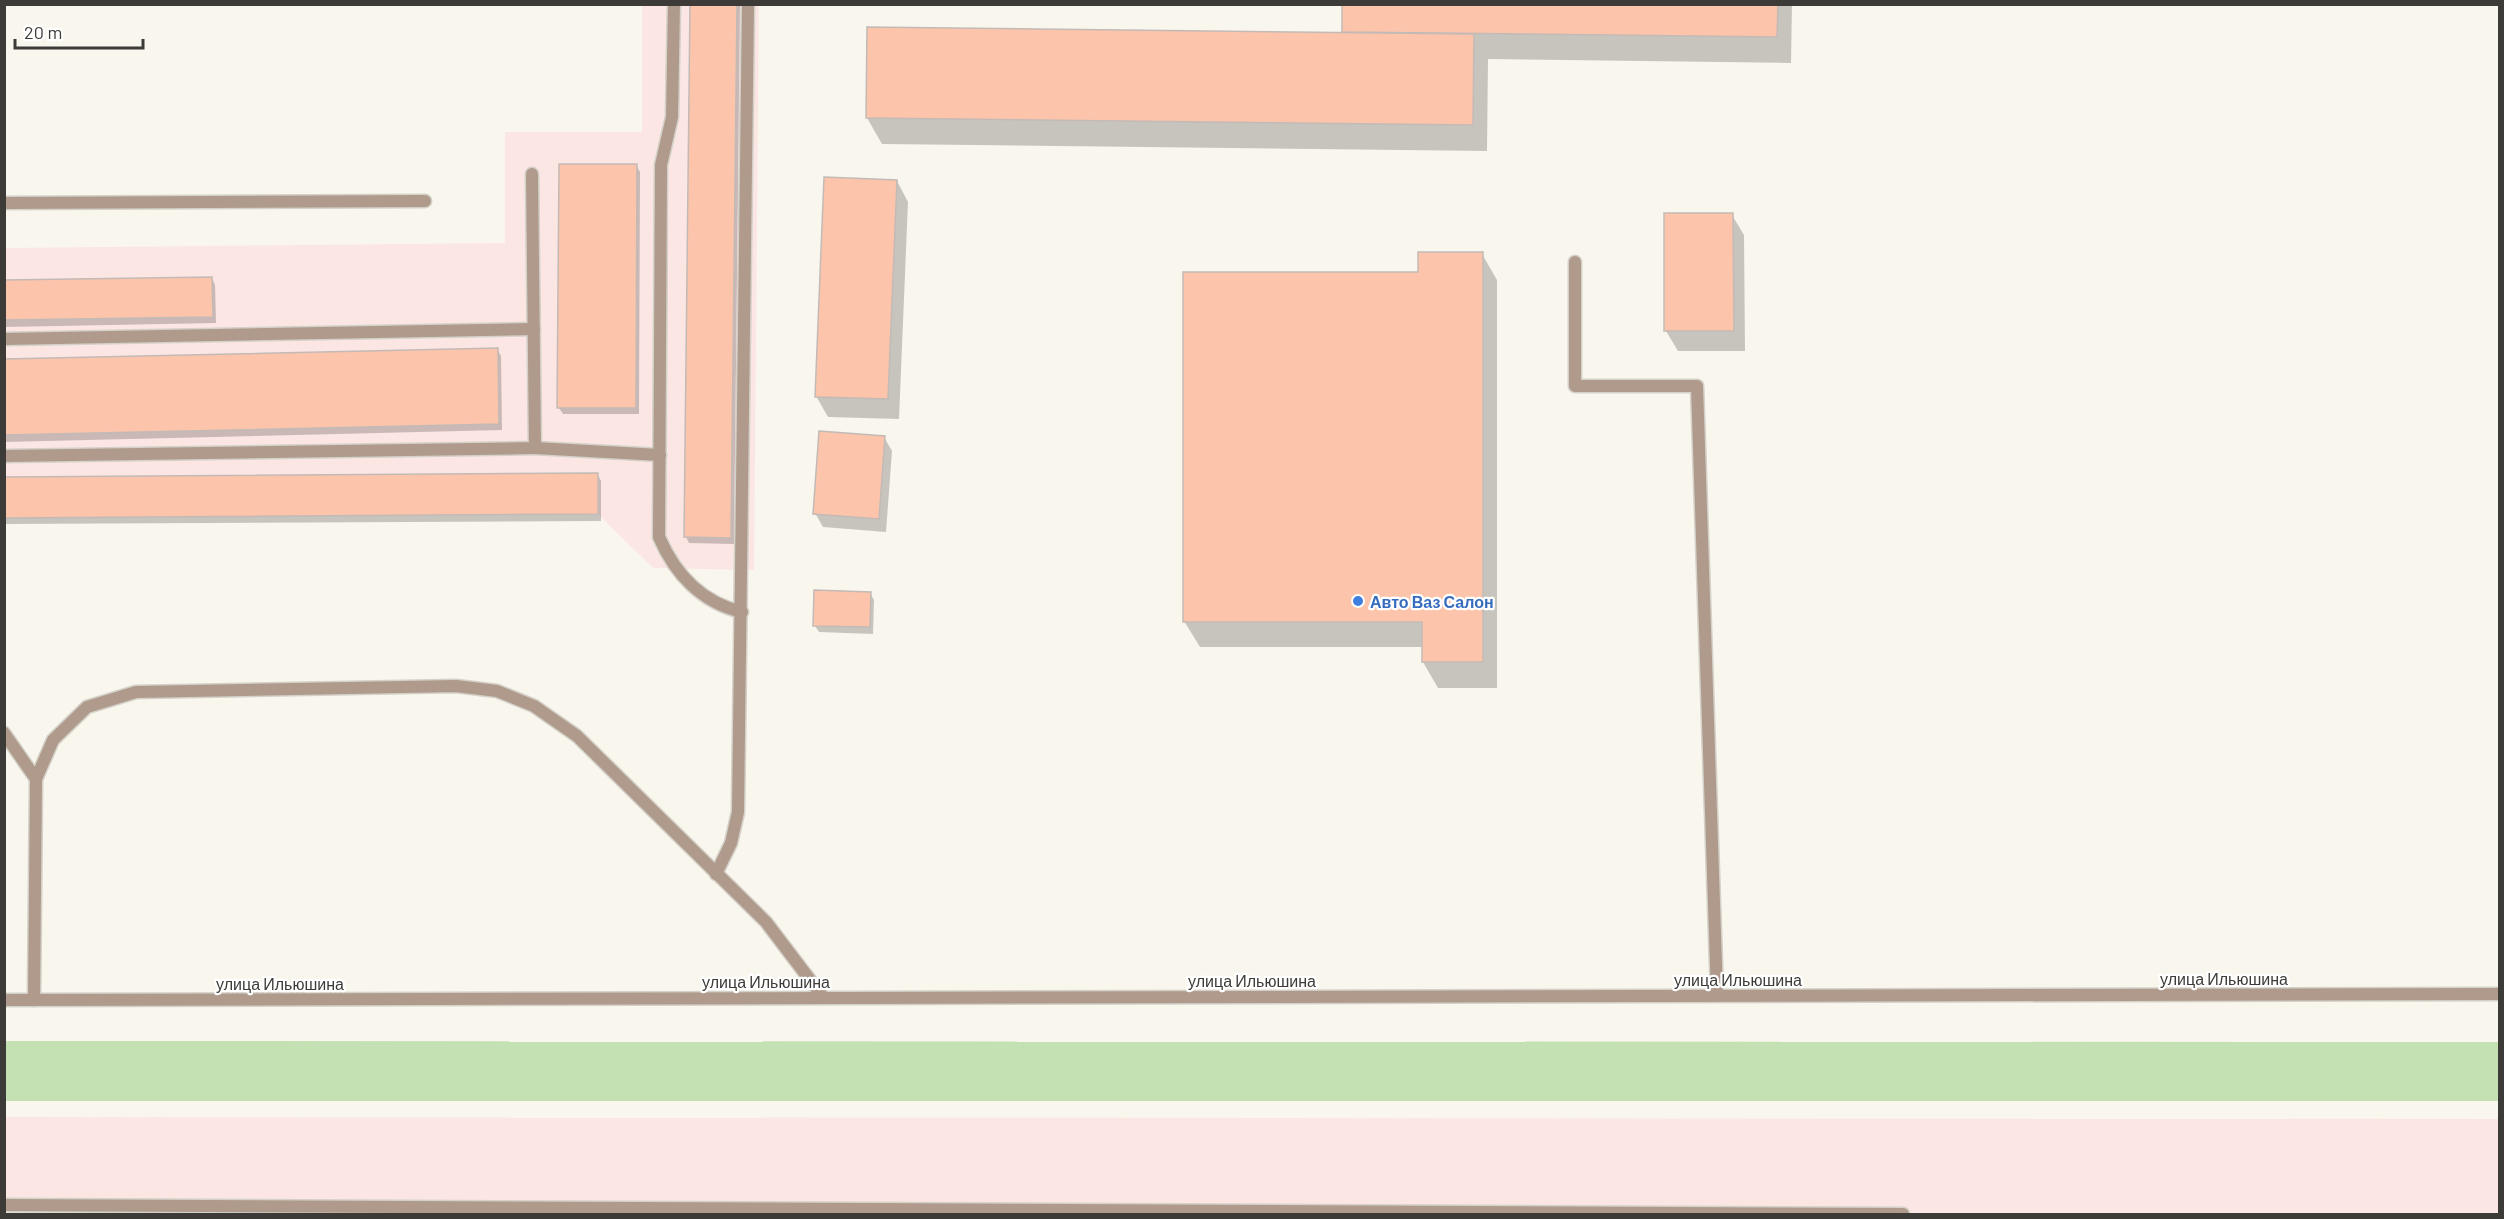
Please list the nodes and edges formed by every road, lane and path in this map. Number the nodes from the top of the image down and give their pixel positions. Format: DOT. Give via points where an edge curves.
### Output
graph roads {
  1 [pos="674,4"];
  2 [pos="748,4"];
  3 [pos="532,174"];
  4 [pos="425,201"];
  5 [pos="4,203"];
  6 [pos="1575,262"];
  7 [pos="534,329"];
  8 [pos="4,339"];
  9 [pos="535,448"];
  10 [pos="660,455"];
  11 [pos="4,456"];
  12 [pos="742,612"];
  13 [pos="4,733"];
  14 [pos="36,779"];
  15 [pos="717,874"];
  16 [pos="2499,994"];
  17 [pos="1716,995"];
  18 [pos="823,997"];
  19 [pos="4,1000"];
  20 [pos="34,1000"];
  21 [pos="4,1205"];
  22 [pos="1903,1215"];
  1 -- 10 [label="street" via="672,117 661,165"];
  2 -- 12 [label="street"];
  3 -- 7 [label="street"];
  4 -- 5 [label="street"];
  6 -- 17 [label="street" via="1575,386 1697,386"];
  7 -- 8 [label="street"];
  7 -- 9 [label="street"];
  9 -- 10 [label="street"];
  9 -- 11 [label="street"];
  10 -- 12 [label="street" via="659,537 670,562 703,596 721,608"];
  12 -- 15 [label="street" via="738,812 731,843"];
  13 -- 14 [label="street"];
  14 -- 15 [label="street" via="53,740 87,707 136,692 456,686 497,691 534,706 577,736"];
  14 -- 20 [label="street"];
  15 -- 18 [label="street" via="766,922"];
  16 -- 17 [label="street, улица Ильюшина"];
  17 -- 18 [label="street, улица Ильюшина"];
  18 -- 20 [label="street, улица Ильюшина"];
  19 -- 20 [label="street, улица Ильюшина"];
  21 -- 22 [label="street"];
}
